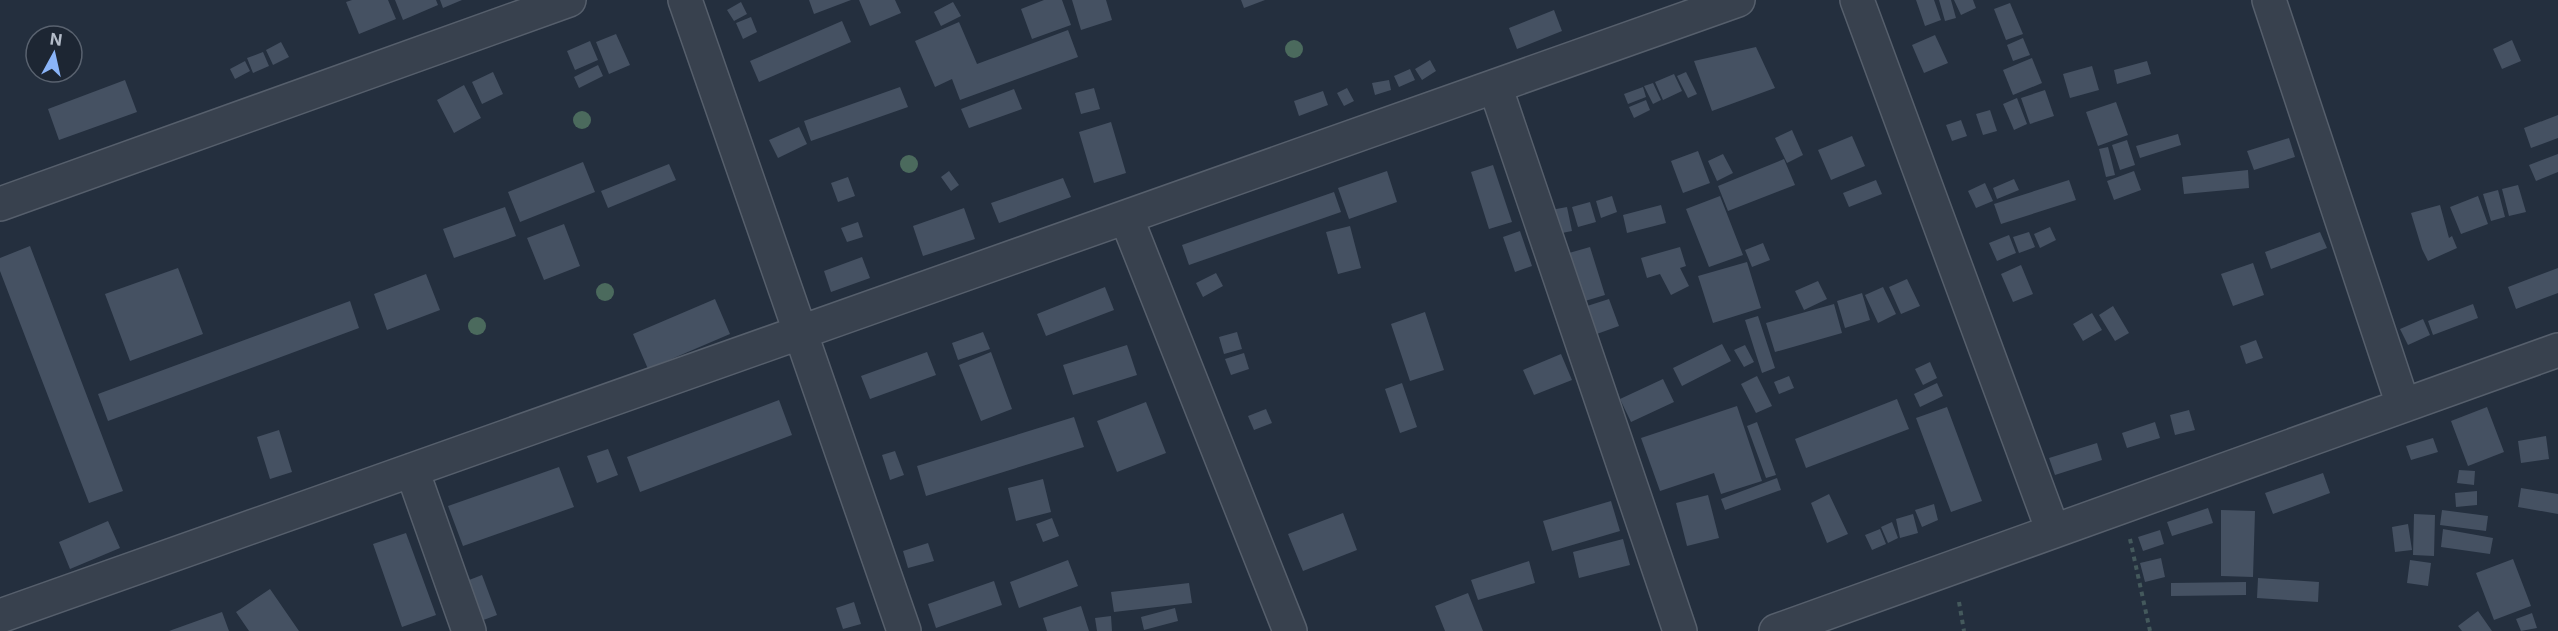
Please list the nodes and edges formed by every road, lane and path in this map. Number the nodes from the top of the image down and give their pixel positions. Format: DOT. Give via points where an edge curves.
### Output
graph roads {
  1 [pos="569,0"];
  2 [pos="686,0"];
  3 [pos="1738,0"];
  4 [pos="1857,0"];
  5 [pos="2269,0"];
  6 [pos="1495,86"];
  7 [pos="0,204"];
  8 [pos="1126,217"];
  9 [pos="801,333"];
  10 [pos="2558,350"];
  11 [pos="2403,405"];
  12 [pos="412,471"];
  13 [pos="2123,506"];
  14 [pos="2053,531"];
  15 [pos="0,616"];
  16 [pos="468,631"];
  17 [pos="904,631"];
  18 [pos="1290,631"];
  19 [pos="1680,631"];
  20 [pos="1776,631"];
  21 [pos="2150,631"];
  1 -- 7 [label="street"];
  2 -- 9 [label="street"];
  3 -- 6 [label="street"];
  4 -- 14 [label="street"];
  5 -- 11 [label="street"];
  6 -- 8 [label="street"];
  6 -- 19 [label="street"];
  8 -- 9 [label="street"];
  8 -- 18 [label="street"];
  9 -- 12 [label="street"];
  9 -- 17 [label="street"];
  10 -- 11 [label="street"];
  11 -- 13 [label="street"];
  12 -- 15 [label="street"];
  12 -- 16 [label="street"];
  13 -- 14 [label="street"];
  13 -- 21 [label="path"];
  14 -- 20 [label="street"];
}
